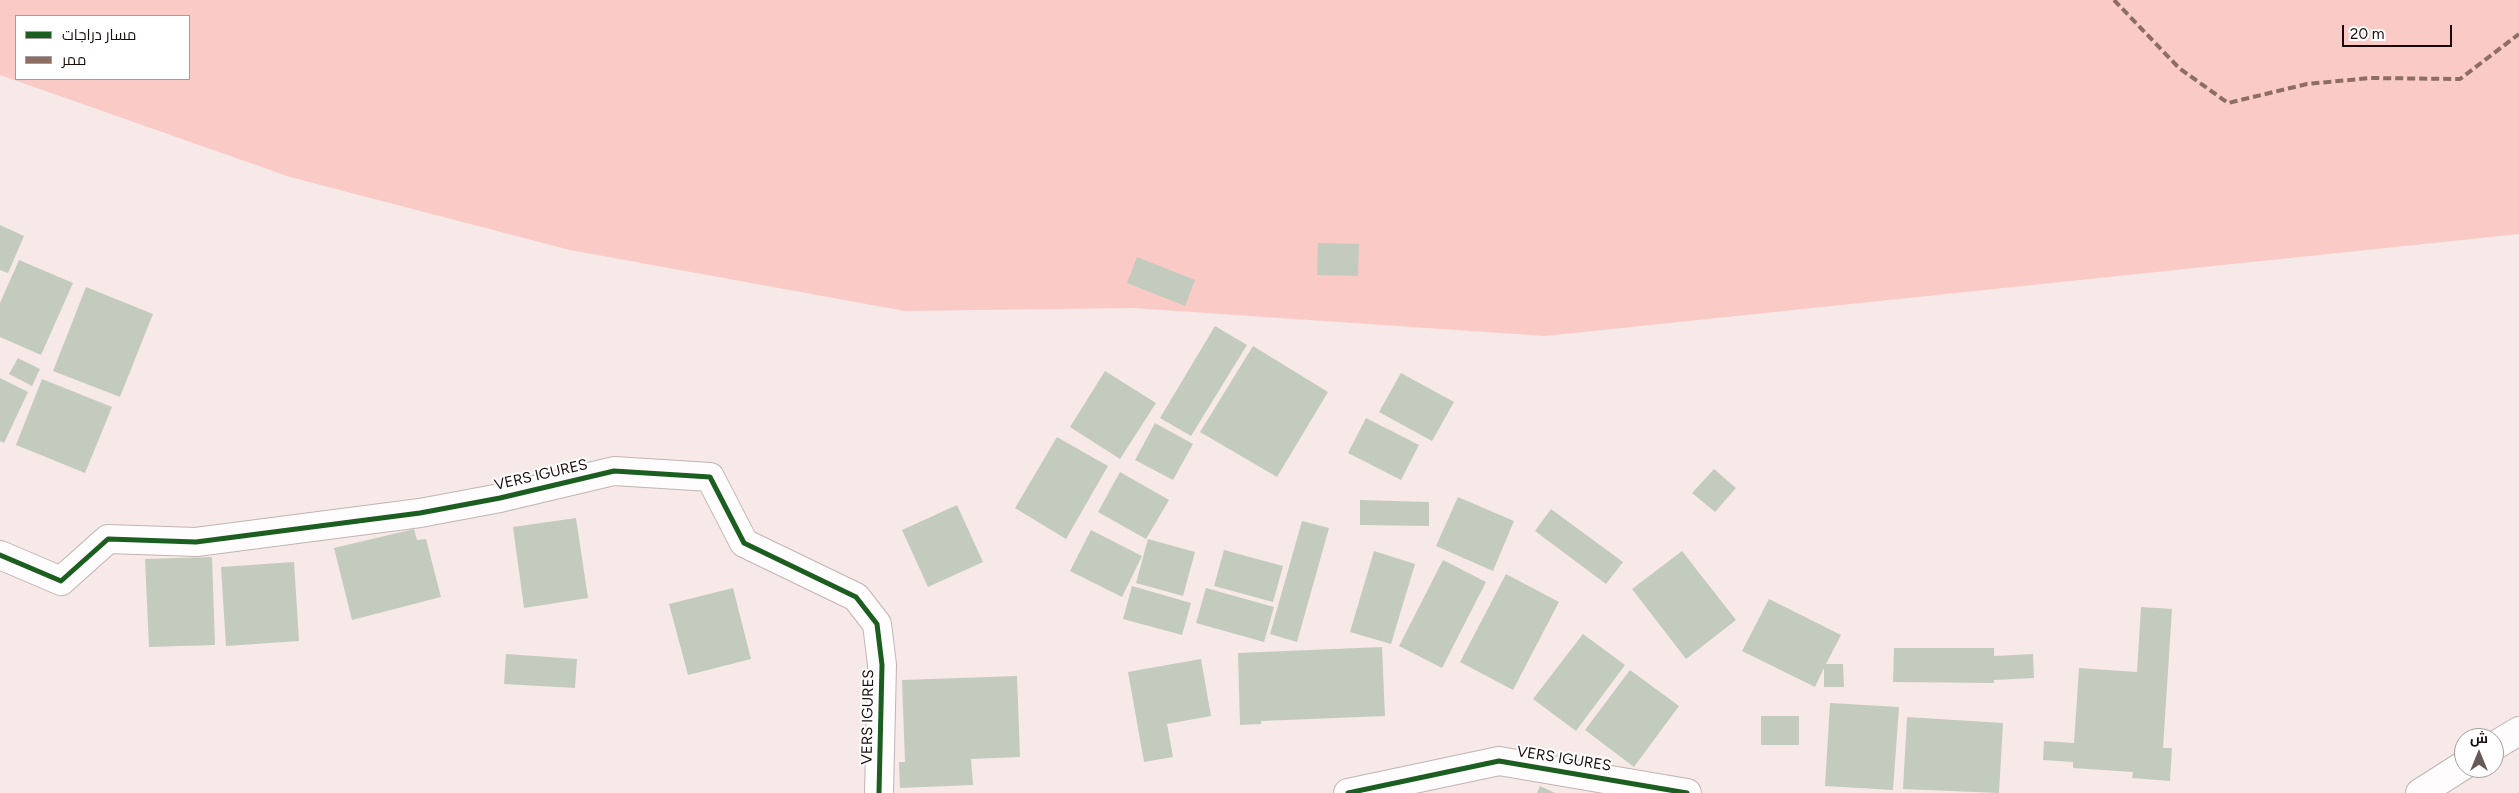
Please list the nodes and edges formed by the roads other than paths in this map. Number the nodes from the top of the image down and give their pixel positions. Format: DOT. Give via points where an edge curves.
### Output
graph roads {
  1 [pos="0,555"];
  2 [pos="2519,731"];
  3 [pos="2504,740"];
  4 [pos="2454,771"];
  5 [pos="879,793"];
  6 [pos="1348,793"];
  7 [pos="1687,793"];
  8 [pos="2420,793"];
  1 -- 5 [label="street, VERS IGURES" via="61,581 108,539 196,542 420,513 614,471 710,477 744,543 856,597 876,624 882,665"];
  2 -- 3 [label="street"];
  4 -- 8 [label="street"];
  6 -- 7 [label="street, VERS IGURES" via="1499,761"];
}
